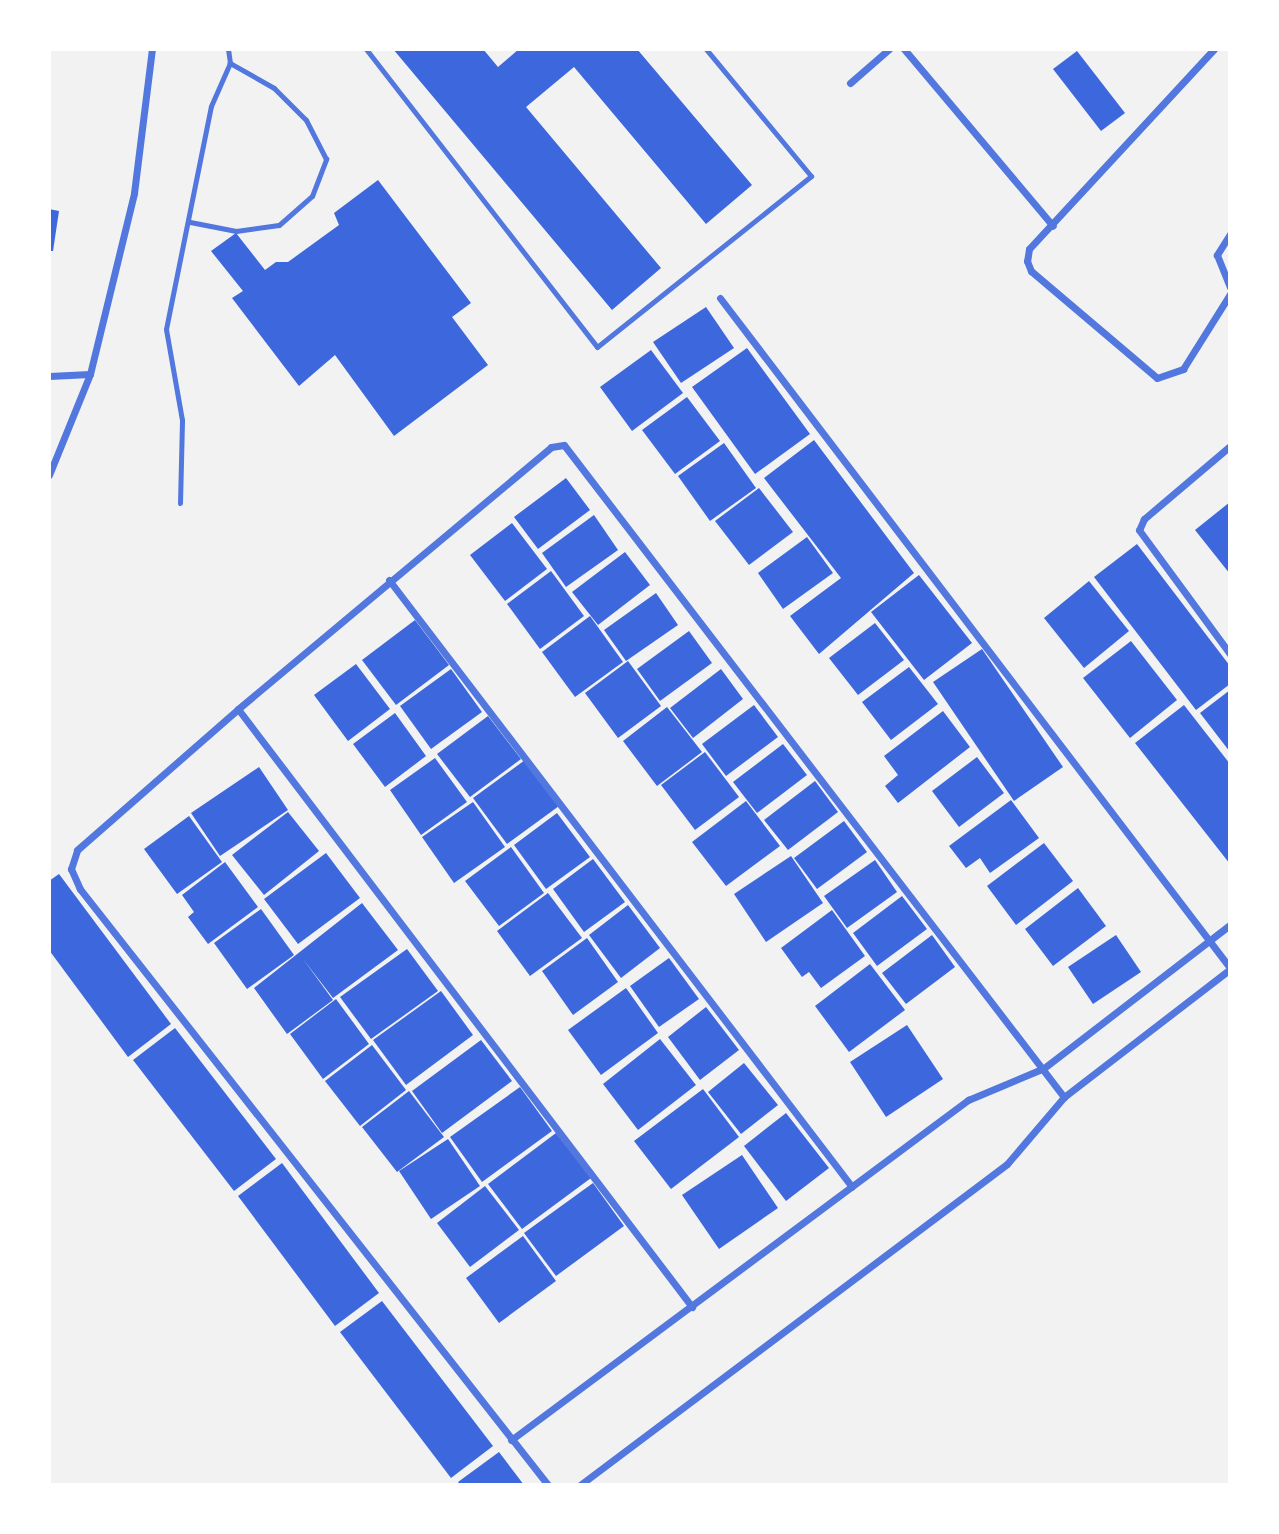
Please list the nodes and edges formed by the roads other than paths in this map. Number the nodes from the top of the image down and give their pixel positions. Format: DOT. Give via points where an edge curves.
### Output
graph roads {
  1 [pos="152,49"];
  2 [pos="228,49"];
  3 [pos="366,49"];
  4 [pos="706,49"];
  5 [pos="889,49"];
  6 [pos="904,49"];
  7 [pos="1213,49"];
  8 [pos="230,63"];
  9 [pos="850,83"];
  10 [pos="190,222"];
  11 [pos="1053,226"];
  12 [pos="1230,234"];
  13 [pos="1230,288"];
  14 [pos="1230,294"];
  15 [pos="720,298"];
  16 [pos="90,373"];
  17 [pos="49,376"];
  18 [pos="1230,446"];
  19 [pos="49,475"];
  20 [pos="180,503"];
  21 [pos="389,580"];
  22 [pos="1230,654"];
  23 [pos="238,709"];
  24 [pos="1230,925"];
  25 [pos="1210,941"];
  26 [pos="1230,968"];
  27 [pos="1044,1068"];
  28 [pos="1064,1097"];
  29 [pos="852,1186"];
  30 [pos="692,1307"];
  31 [pos="511,1440"];
  32 [pos="548,1485"];
  33 [pos="579,1485"];
  1 -- 16 [label="street" via="134,193"];
  2 -- 8 [label="lane"];
  3 -- 4 [label="lane" via="597,347 811,176"];
  5 -- 9 [label="street"];
  6 -- 11 [label="street"];
  7 -- 11 [label="street"];
  8 -- 10 [label="lane" via="211,106"];
  8 -- 10 [label="lane" via="282,96 306,120 326,159 312,196 279,225 236,231"];
  10 -- 20 [label="lane" via="166,329 182,420"];
  11 -- 14 [label="street" via="1029,249 1031,271 1157,378 1182,369"];
  12 -- 13 [label="street" via="1217,255"];
  15 -- 25 [label="street"];
  16 -- 17 [label="street"];
  16 -- 19 [label="street"];
  18 -- 22 [label="street" via="1144,519 1139,530"];
  21 -- 23 [label="street"];
  21 -- 27 [label="street" via="551,447 564,445"];
  21 -- 29 [label="street"];
  23 -- 30 [label="street"];
  23 -- 31 [label="street" via="78,850 71,869 74,880"];
  24 -- 25 [label="street"];
  25 -- 26 [label="street"];
  25 -- 27 [label="street"];
  26 -- 28 [label="street"];
  27 -- 28 [label="street"];
  27 -- 29 [label="street" via="968,1100"];
  28 -- 33 [label="street" via="1007,1164"];
  29 -- 30 [label="street"];
  30 -- 31 [label="street"];
  31 -- 32 [label="street"];
}
